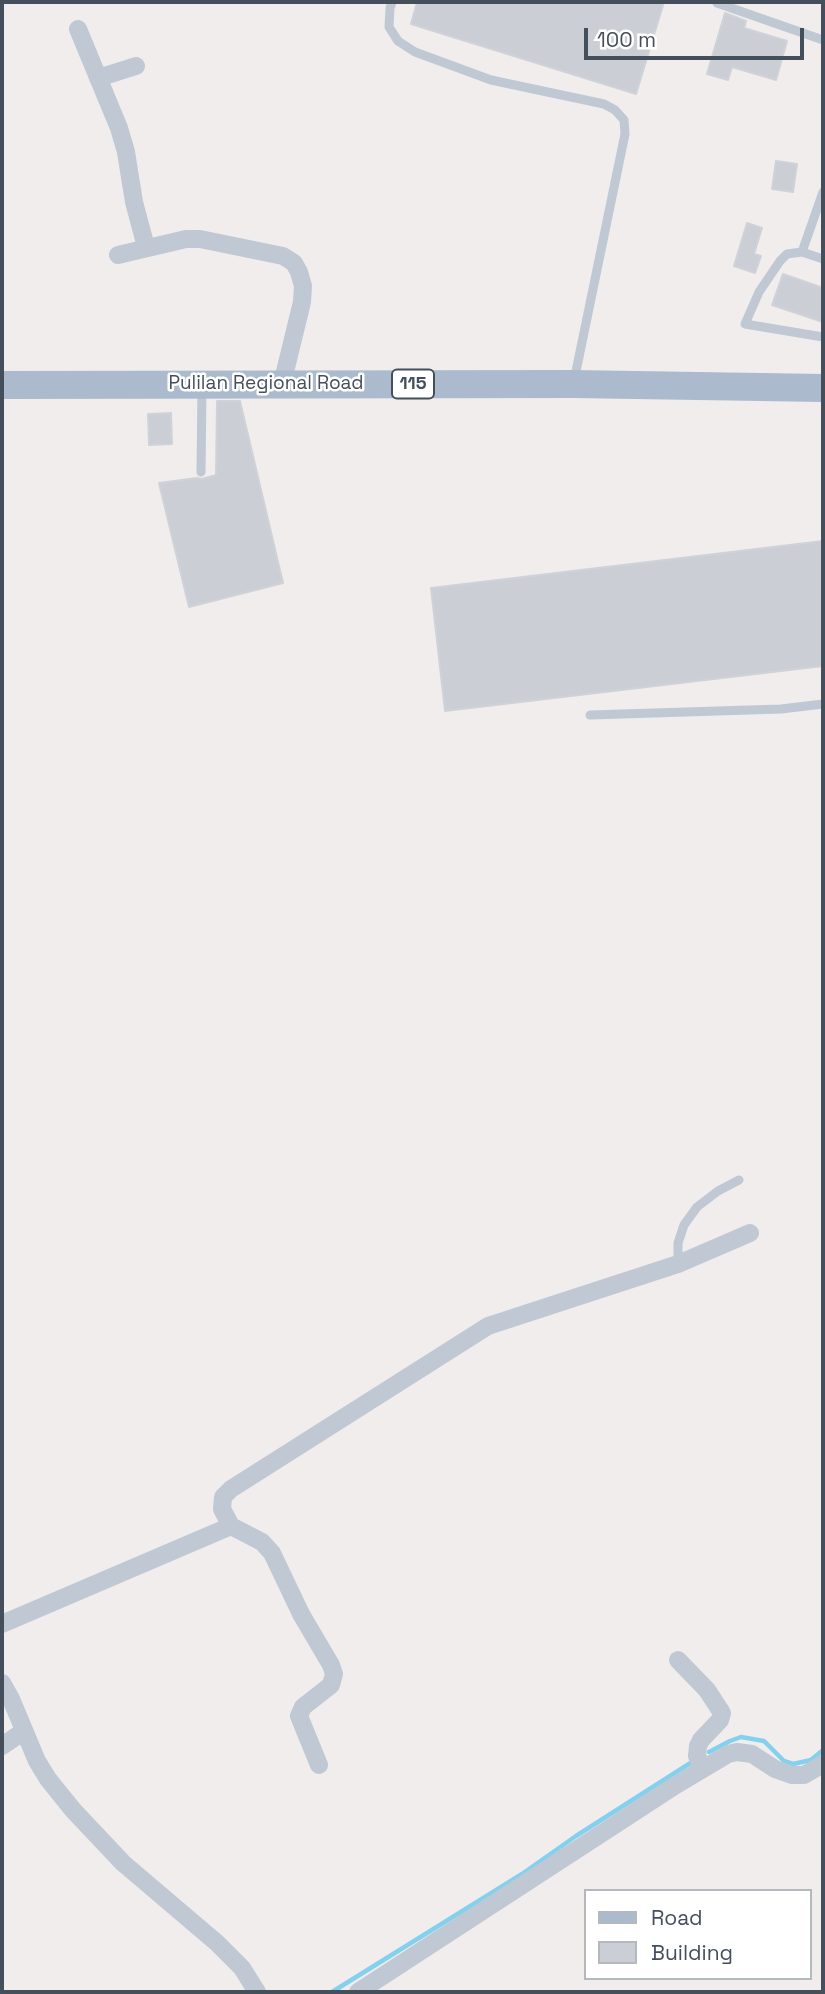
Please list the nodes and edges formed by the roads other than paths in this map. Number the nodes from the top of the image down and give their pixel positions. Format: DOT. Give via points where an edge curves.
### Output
graph roads {
  1 [pos="392,2"];
  2 [pos="717,3"];
  3 [pos="78,29"];
  4 [pos="823,40"];
  5 [pos="136,66"];
  6 [pos="98,78"];
  7 [pos="823,192"];
  8 [pos="146,247"];
  9 [pos="802,252"];
  10 [pos="118,255"];
  11 [pos="823,258"];
  12 [pos="823,337"];
  13 [pos="282,384"];
  14 [pos="573,384"];
  15 [pos="2,385"];
  16 [pos="202,385"];
  17 [pos="823,388"];
  18 [pos="201,472"];
  19 [pos="823,704"];
  20 [pos="590,715"];
  21 [pos="739,1180"];
  22 [pos="751,1233"];
  23 [pos="678,1264"];
  24 [pos="230,1526"];
  25 [pos="2,1624"];
  26 [pos="678,1660"];
  27 [pos="2,1683"];
  28 [pos="24,1731"];
  29 [pos="2,1746"];
  30 [pos="823,1764"];
  31 [pos="319,1765"];
  32 [pos="703,1768"];
  33 [pos="257,1992"];
  34 [pos="358,1992"];
  1 -- 14 [label="lane" via="389,27 398,41 415,52 491,80 604,104 624,120 625,134"];
  2 -- 4 [label="lane"];
  3 -- 6 [label="street"];
  5 -- 6 [label="street"];
  6 -- 8 [label="street" via="126,152"];
  7 -- 9 [label="lane"];
  8 -- 10 [label="street"];
  8 -- 13 [label="street" via="200,239 283,256 294,263 303,286 302,302"];
  9 -- 11 [label="lane"];
  9 -- 12 [label="lane" via="787,254 780,261 745,324"];
  13 -- 14 [label="main road, Pulilan Regional Road / 115"];
  13 -- 16 [label="main road, Pulilan Regional Road / 115"];
  14 -- 17 [label="main road, Pulilan Regional Road / 115"];
  15 -- 16 [label="main road, Pulilan Regional Road / 115"];
  16 -- 18 [label="lane"];
  19 -- 20 [label="lane"];
  21 -- 23 [label="lane" via="697,1207 678,1243"];
  22 -- 23 [label="street"];
  23 -- 24 [label="street" via="488,1326 231,1489 223,1497 222,1509"];
  24 -- 25 [label="street"];
  24 -- 31 [label="street" via="262,1542 272,1553 331,1665 331,1685 303,1707 299,1716"];
  26 -- 32 [label="street" via="722,1713 698,1746"];
  27 -- 28 [label="street"];
  28 -- 29 [label="street"];
  28 -- 33 [label="street" via="48,1779 73,1810 124,1863 217,1943 242,1968"];
  30 -- 32 [label="street" via="804,1775 792,1775 752,1754 737,1752"];
  32 -- 34 [label="street"];
}
